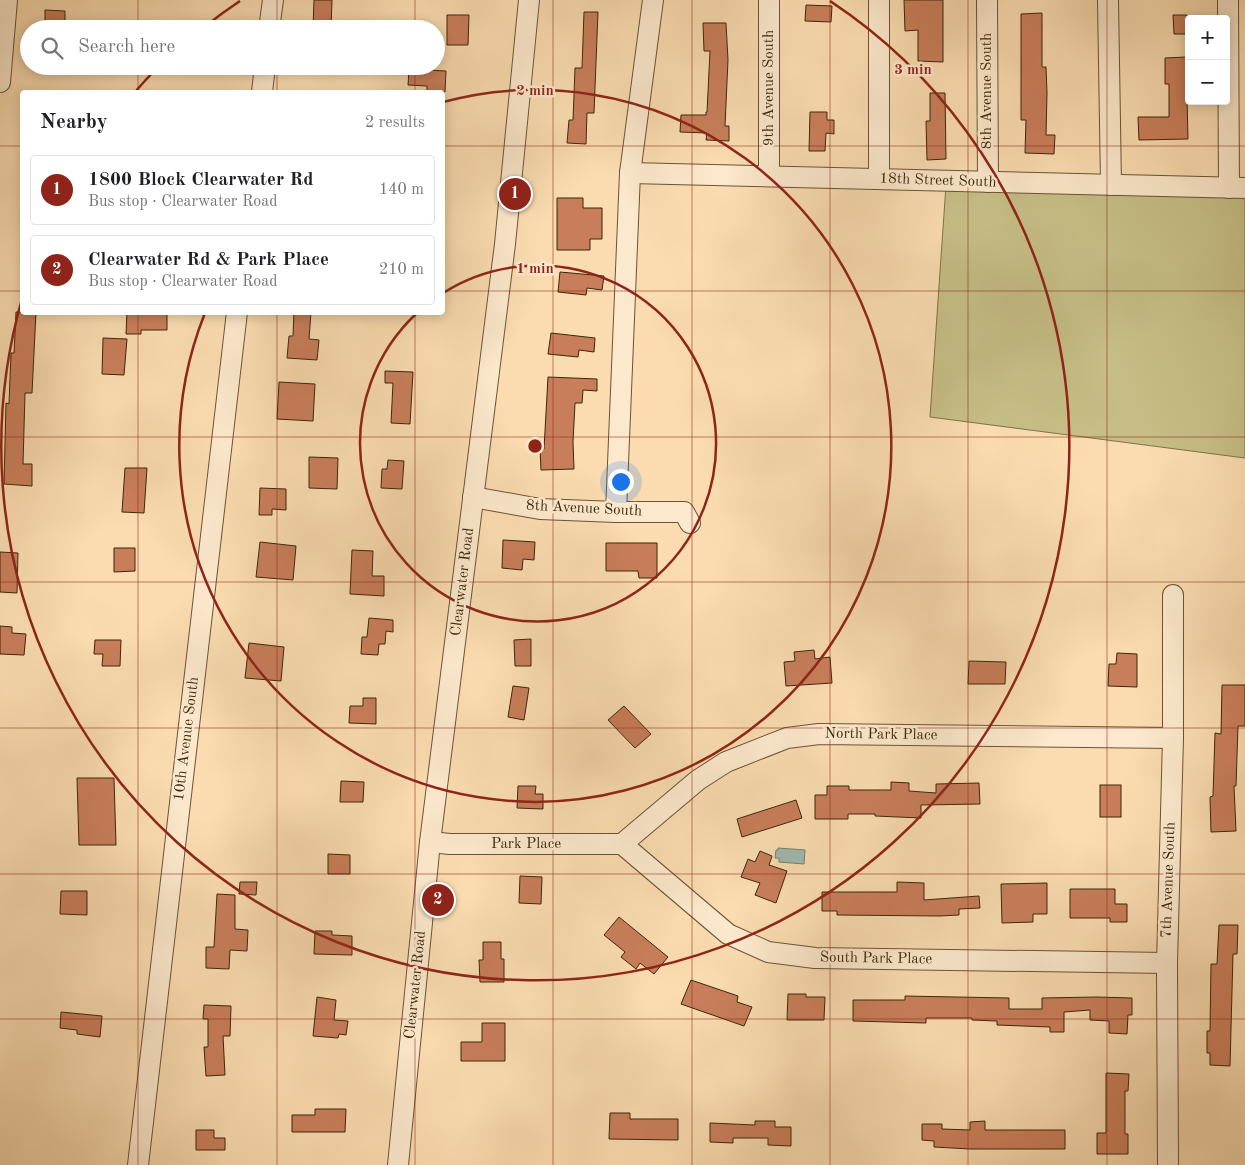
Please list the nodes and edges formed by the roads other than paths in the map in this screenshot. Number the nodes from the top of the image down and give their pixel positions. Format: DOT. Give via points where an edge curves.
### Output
graph roads {
  1 [pos="8,0"];
  2 [pos="273,0"];
  3 [pos="529,0"];
  4 [pos="653,0"];
  5 [pos="769,0"];
  6 [pos="879,0"];
  7 [pos="987,0"];
  8 [pos="1108,0"];
  9 [pos="1228,0"];
  10 [pos="271,20"];
  11 [pos="264,75"];
  12 [pos="0,82"];
  13 [pos="262,90"];
  14 [pos="630,173"];
  15 [pos="769,176"];
  16 [pos="879,179"];
  17 [pos="988,182"];
  18 [pos="1110,185"];
  19 [pos="1237,188"];
  20 [pos="237,315"];
  21 [pos="473,498"];
  22 [pos="616,512"];
  23 [pos="690,523"];
  24 [pos="1173,595"];
  25 [pos="1173,738"];
  26 [pos="430,842"];
  27 [pos="622,844"];
  28 [pos="1167,963"];
  29 [pos="138,1165"];
  30 [pos="398,1165"];
  31 [pos="1168,1165"];
  1 -- 12 [label="street"];
  2 -- 10 [label="street"];
  3 -- 21 [label="street, Clearwater Road" via="505,244"];
  4 -- 14 [label="street"];
  5 -- 15 [label="street, 9th Avenue South"];
  6 -- 16 [label="street"];
  7 -- 17 [label="street, 8th Avenue South"];
  8 -- 18 [label="street"];
  9 -- 19 [label="street"];
  11 -- 13 [label="street"];
  14 -- 15 [label="street, 18th Street South"];
  14 -- 22 [label="street"];
  15 -- 16 [label="street, 18th Street South"];
  16 -- 17 [label="street, 18th Street South"];
  17 -- 18 [label="street, 18th Street South"];
  18 -- 19 [label="street, 18th Street South"];
  20 -- 29 [label="street, 10th Avenue South"];
  21 -- 22 [label="street, 8th Avenue South" via="540,509"];
  21 -- 26 [label="street, Clearwater Road"];
  22 -- 23 [label="street, 8th Avenue South" via="684,512"];
  24 -- 25 [label="street, 7th Avenue South"];
  25 -- 27 [label="street, North Park Place" via="819,734 787,738 726,762 698,780"];
  25 -- 28 [label="street, 7th Avenue South"];
  26 -- 27 [label="street, Park Place"];
  26 -- 30 [label="street, Clearwater Road"];
  27 -- 28 [label="street, South Park Place" via="728,934 768,952 815,958"];
  28 -- 31 [label="street, 7th Avenue South"];
}
